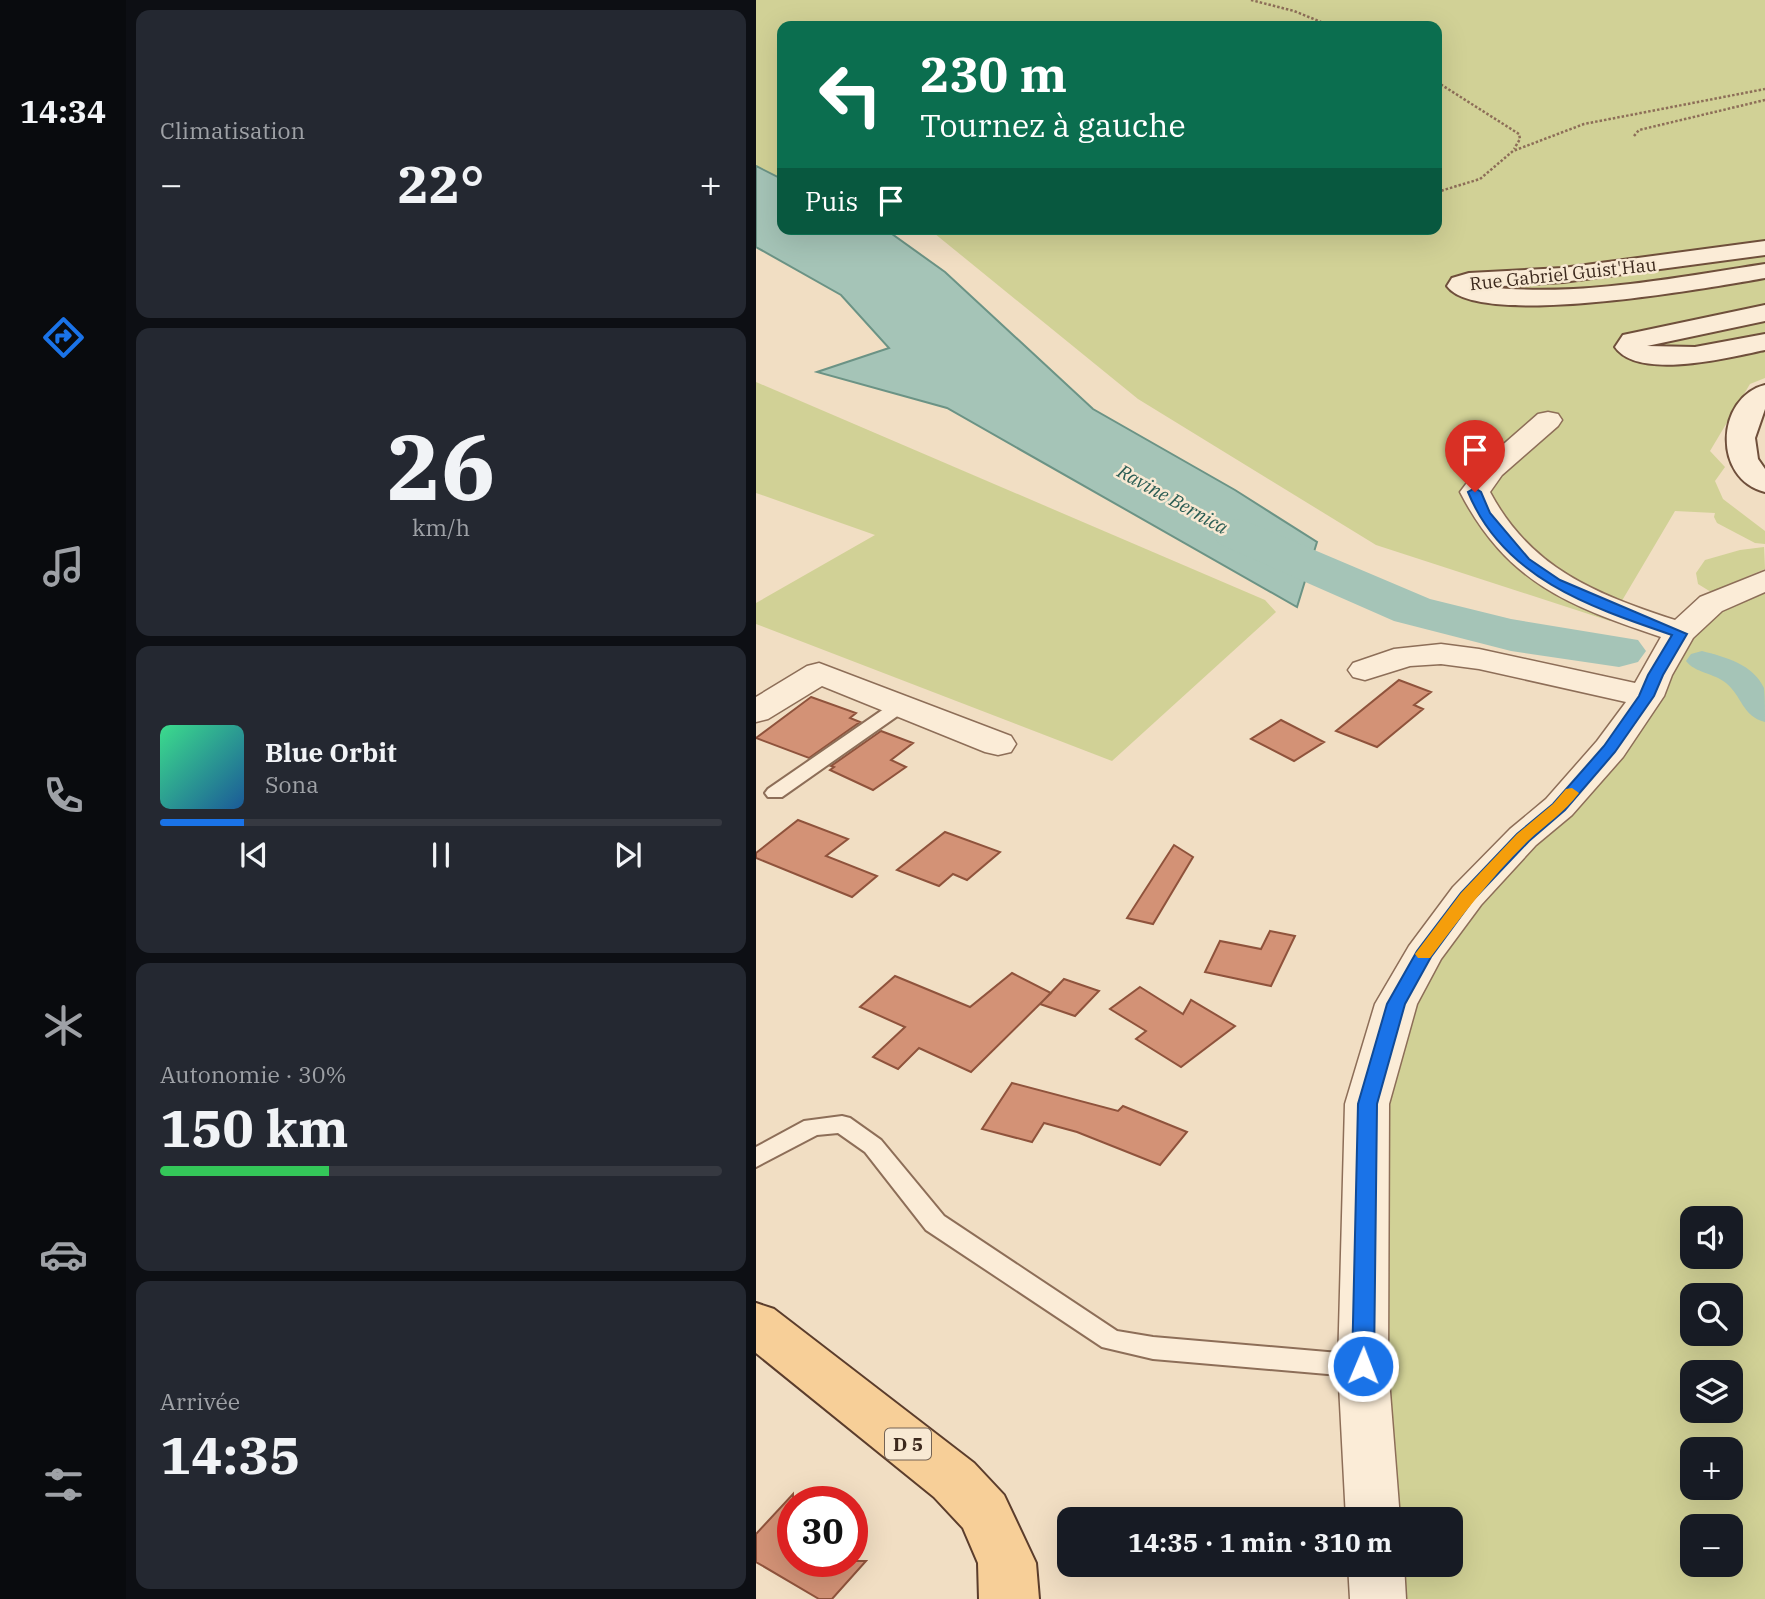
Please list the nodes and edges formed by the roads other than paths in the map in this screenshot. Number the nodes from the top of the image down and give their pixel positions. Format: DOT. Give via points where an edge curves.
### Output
graph roads {
  1 [pos="1765,248"];
  2 [pos="1765,271"];
  3 [pos="1765,313"];
  4 [pos="1765,341"];
  5 [pos="1764,396"];
  6 [pos="1548,420"];
  7 [pos="1765,483"];
  8 [pos="1765,580"];
  9 [pos="1680,634"];
  10 [pos="1365,670"];
  11 [pos="1647,696"];
  12 [pos="900,706"];
  13 [pos="756,712"];
  14 [pos="998,744"];
  15 [pos="775,793"];
  16 [pos="756,1158"];
  17 [pos="756,1324"];
  18 [pos="1363,1366"];
  19 [pos="1372,1507"];
  20 [pos="1377,1577"];
  21 [pos="1009,1599"];
  22 [pos="1378,1599"];
  1 -- 2 [label="main road, Rue Gabriel Guist'Hau" via="1577,274 1469,281 1460,286 1488,296 1558,298"];
  3 -- 4 [label="main road" via="1643,338 1628,347 1653,356 1684,356"];
  5 -- 7 [label="main road" via="1745,416 1740,436 1748,470"];
  6 -- 9 [label="street" via="1492,469 1475,492 1484,514 1524,562 1555,583"];
  8 -- 9 [label="street" via="1712,604"];
  9 -- 11 [label="street"];
  10 -- 11 [label="street" via="1406,656 1441,654"];
  11 -- 18 [label="street" via="1610,749 1559,807 1467,896 1423,955 1396,1004 1367,1104"];
  12 -- 13 [label="street" via="819,673"];
  12 -- 14 [label="street"];
  12 -- 15 [label="lane"];
  16 -- 18 [label="lane" via="812,1127 842,1124 873,1146 934,1223 1111,1340 1153,1348"];
  17 -- 21 [label="main road, D 5" via="954,1480 984,1511 1007,1563"];
  18 -- 19 [label="street"];
  20 -- 22 [label="street"];
}
